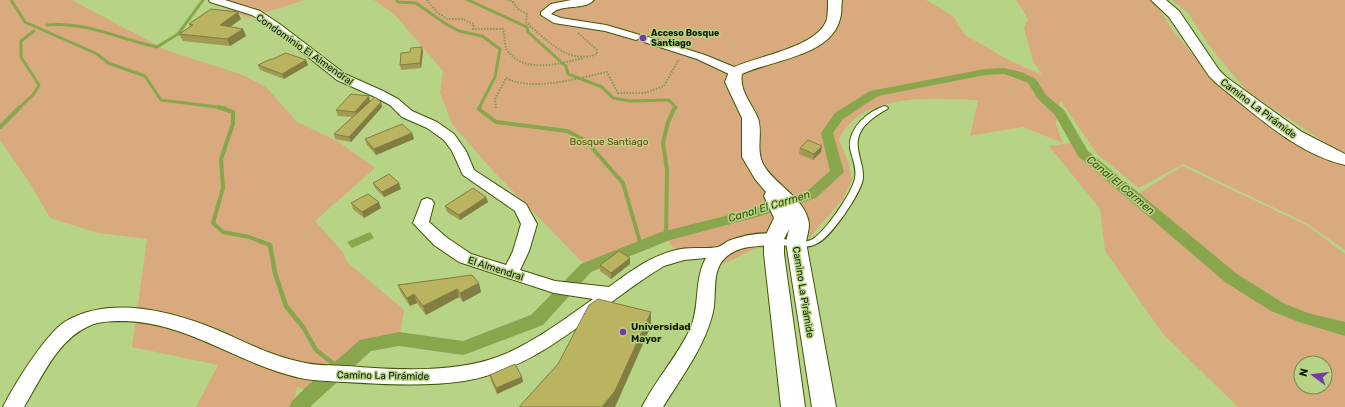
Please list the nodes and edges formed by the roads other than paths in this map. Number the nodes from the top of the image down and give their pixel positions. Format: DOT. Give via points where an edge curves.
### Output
graph roads {
  1 [pos="214,0"];
  2 [pos="589,0"];
  3 [pos="835,0"];
  4 [pos="1158,0"];
  5 [pos="636,37"];
  6 [pos="648,40"];
  7 [pos="735,72"];
  8 [pos="885,108"];
  9 [pos="1345,160"];
  10 [pos="427,203"];
  11 [pos="782,203"];
  12 [pos="774,239"];
  13 [pos="796,242"];
  14 [pos="721,253"];
  15 [pos="510,273"];
  16 [pos="610,294"];
  17 [pos="13,407"];
  18 [pos="652,407"];
  19 [pos="793,407"];
  20 [pos="824,407"];
  1 -- 15 [label="street, Condominio El Almendral" via="256,13 341,77 394,102 407,114 432,125 449,137 459,151 468,172 521,208 529,224 521,251"];
  2 -- 5 [label="street" via="555,6 546,12 546,15 567,23 606,28"];
  3 -- 7 [label="street" via="834,21 821,38 801,49"];
  4 -- 9 [label="street, Camino La Pirámide" via="1174,14 1221,80 1289,131 1322,151"];
  6 -- 7 [label="street"];
  7 -- 11 [label="street" via="733,82 752,124 749,148 751,158 762,178"];
  8 -- 13 [label="lane" via="864,121 857,131 854,144 859,178 856,190 820,239 810,243"];
  10 -- 15 [label="street, El Almendral" via="421,223 440,241 465,258"];
  11 -- 12 [label="street"];
  11 -- 13 [label="street, Camino La Pirámide" via="799,224"];
  12 -- 13 [label="lane"];
  12 -- 14 [label="street" via="754,239 738,243"];
  12 -- 19 [label="street"];
  13 -- 20 [label="street, Camino La Pirámide"];
  14 -- 16 [label="street, Camino La Pirámide" via="705,252 662,261"];
  14 -- 18 [label="street" via="713,261 710,270 704,315 694,338"];
  15 -- 16 [label="street, El Almendral" via="554,287"];
  16 -- 17 [label="street, Camino La Pirámide" via="552,337 522,355 498,365 470,372 428,376 311,372 235,348 198,330 131,313 94,317 73,326 58,339"];
}
